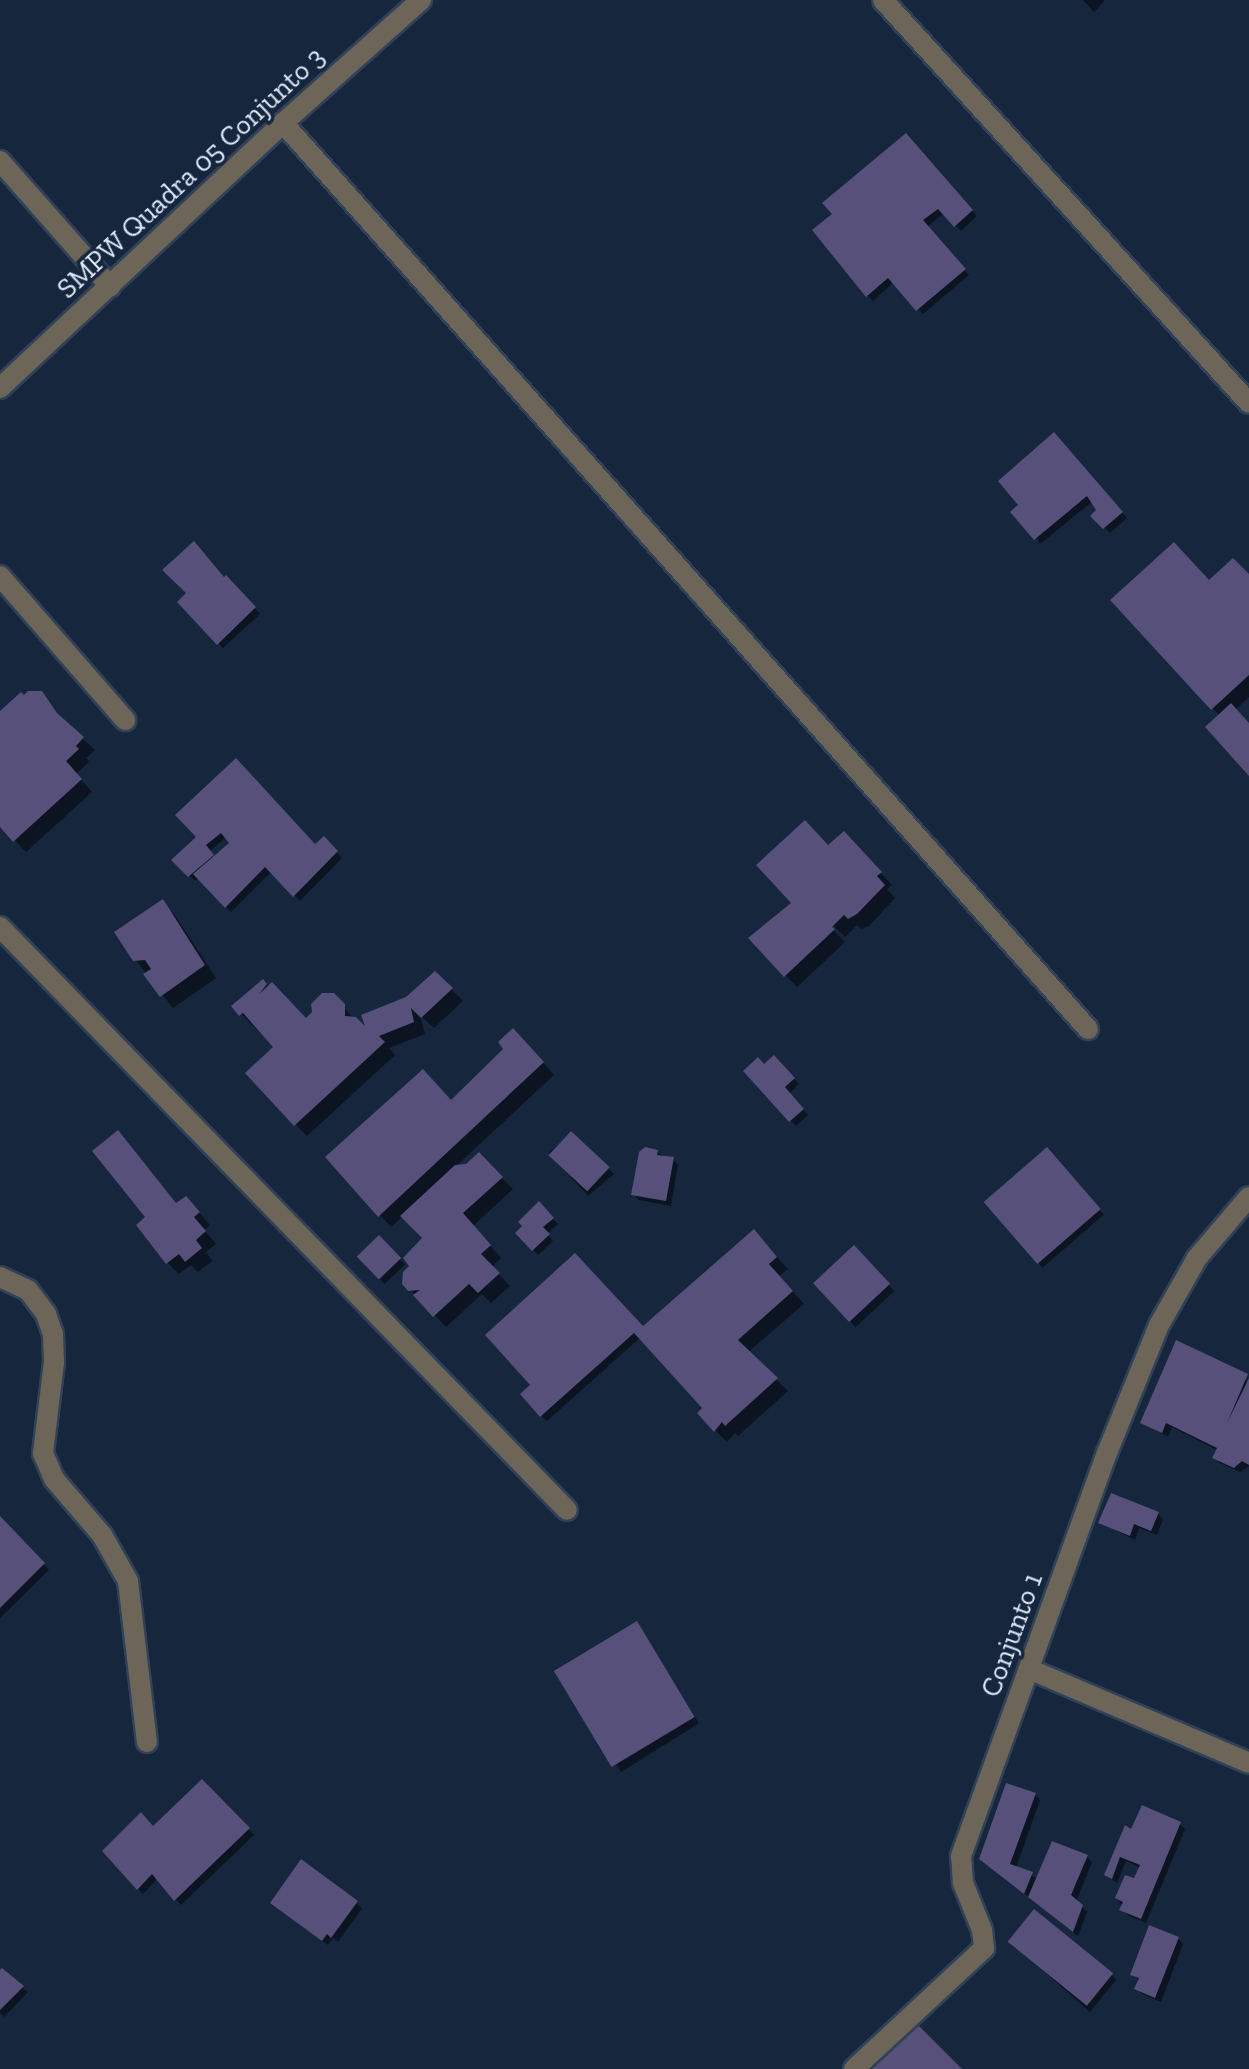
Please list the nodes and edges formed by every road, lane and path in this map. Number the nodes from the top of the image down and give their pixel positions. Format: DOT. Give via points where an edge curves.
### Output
graph roads {
  1 [pos="421,0"];
  2 [pos="883,0"];
  3 [pos="283,123"];
  4 [pos="0,161"];
  5 [pos="110,286"];
  6 [pos="0,388"];
  7 [pos="1249,403"];
  8 [pos="0,576"];
  9 [pos="125,720"];
  10 [pos="0,927"];
  11 [pos="1088,1029"];
  12 [pos="1249,1197"];
  13 [pos="0,1277"];
  14 [pos="567,1510"];
  15 [pos="1029,1669"];
  16 [pos="147,1742"];
  17 [pos="1249,1763"];
  18 [pos="854,2069"];
  1 -- 3 [label="street, SMPW Quadra 05 Conjunto 3"];
  2 -- 7 [label="street"];
  3 -- 5 [label="street, SMPW Quadra 05 Conjunto 3"];
  3 -- 11 [label="street"];
  4 -- 5 [label="street"];
  5 -- 6 [label="street, SMPW Quadra 05 Conjunto 3"];
  8 -- 9 [label="street"];
  10 -- 14 [label="street"];
  12 -- 15 [label="street, Conjunto 1" via="1197,1258 1159,1325"];
  13 -- 16 [label="street" via="28,1290 53,1334 43,1453 54,1479 102,1535 128,1581"];
  15 -- 17 [label="street"];
  15 -- 18 [label="street, Conjunto 1" via="961,1856 963,1883 984,1948"];
}
